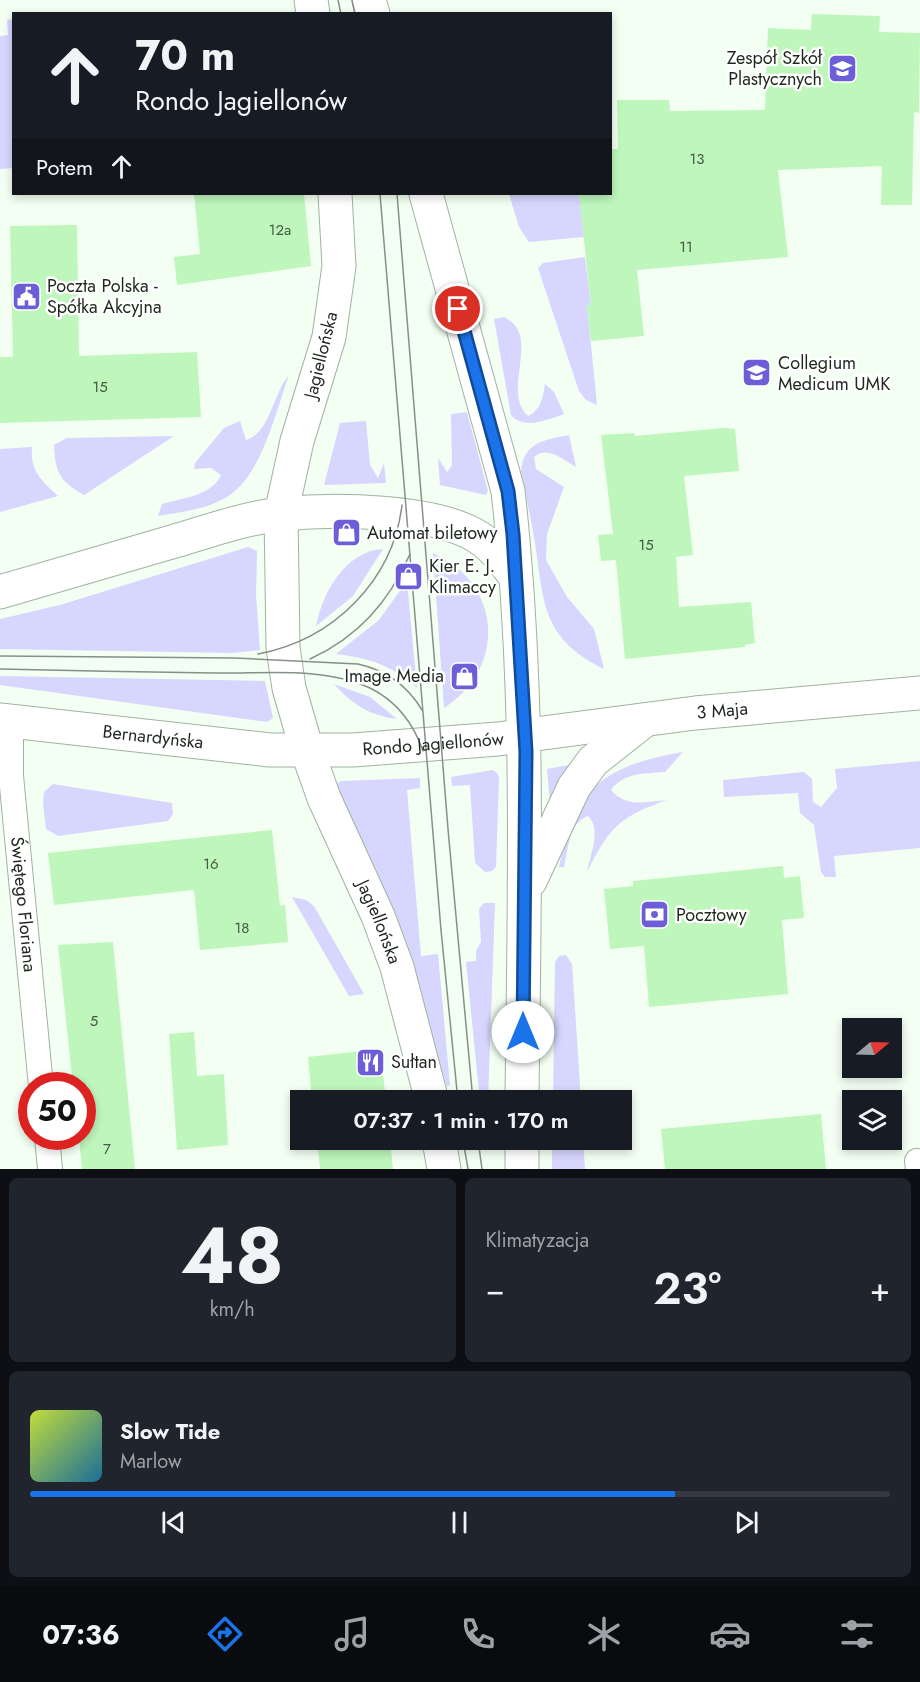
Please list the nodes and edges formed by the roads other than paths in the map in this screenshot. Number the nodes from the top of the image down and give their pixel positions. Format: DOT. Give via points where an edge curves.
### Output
graph roads {
  1 [pos="335,195"];
  2 [pos="426,195"];
  3 [pos="280,514"];
  4 [pos="515,576"];
  5 [pos="0,592"];
  6 [pos="920,693"];
  7 [pos="645,720"];
  8 [pos="5,721"];
  9 [pos="525,735"];
  10 [pos="307,750"];
  11 [pos="524,895"];
  12 [pos="40,1072"];
  13 [pos="429,1090"];
  14 [pos="522,1090"];
  15 [pos="48,1150"];
  16 [pos="441,1150"];
  17 [pos="522,1150"];
  18 [pos="50,1169"];
  19 [pos="444,1169"];
  20 [pos="522,1169"];
  1 -- 3 [label="main road, Jagiellońska" via="339,266 329,338 297,441"];
  2 -- 4 [label="main road" via="508,491"];
  3 -- 4 [label="main road" via="365,513 442,521 478,537 495,550"];
  3 -- 5 [label="main road" via="222,527"];
  3 -- 10 [label="main road" via="283,648 289,688"];
  4 -- 9 [label="main road, Rondo Jagiellonów"];
  6 -- 7 [label="main road, 3 Maja"];
  7 -- 9 [label="main road, 3 Maja"];
  7 -- 11 [label="main road" via="593,762 574,787"];
  8 -- 10 [label="main road, Bernardyńska" via="260,749"];
  8 -- 12 [label="street, Świętego Floriana"];
  9 -- 10 [label="main road, Rondo Jagiellonów" via="415,747"];
  9 -- 11 [label="main road"];
  10 -- 13 [label="main road, Jagiellońska" via="397,967"];
  11 -- 14 [label="main road"];
  15 -- 18 [label="street"];
  16 -- 19 [label="main road"];
  17 -- 20 [label="main road"];
}
